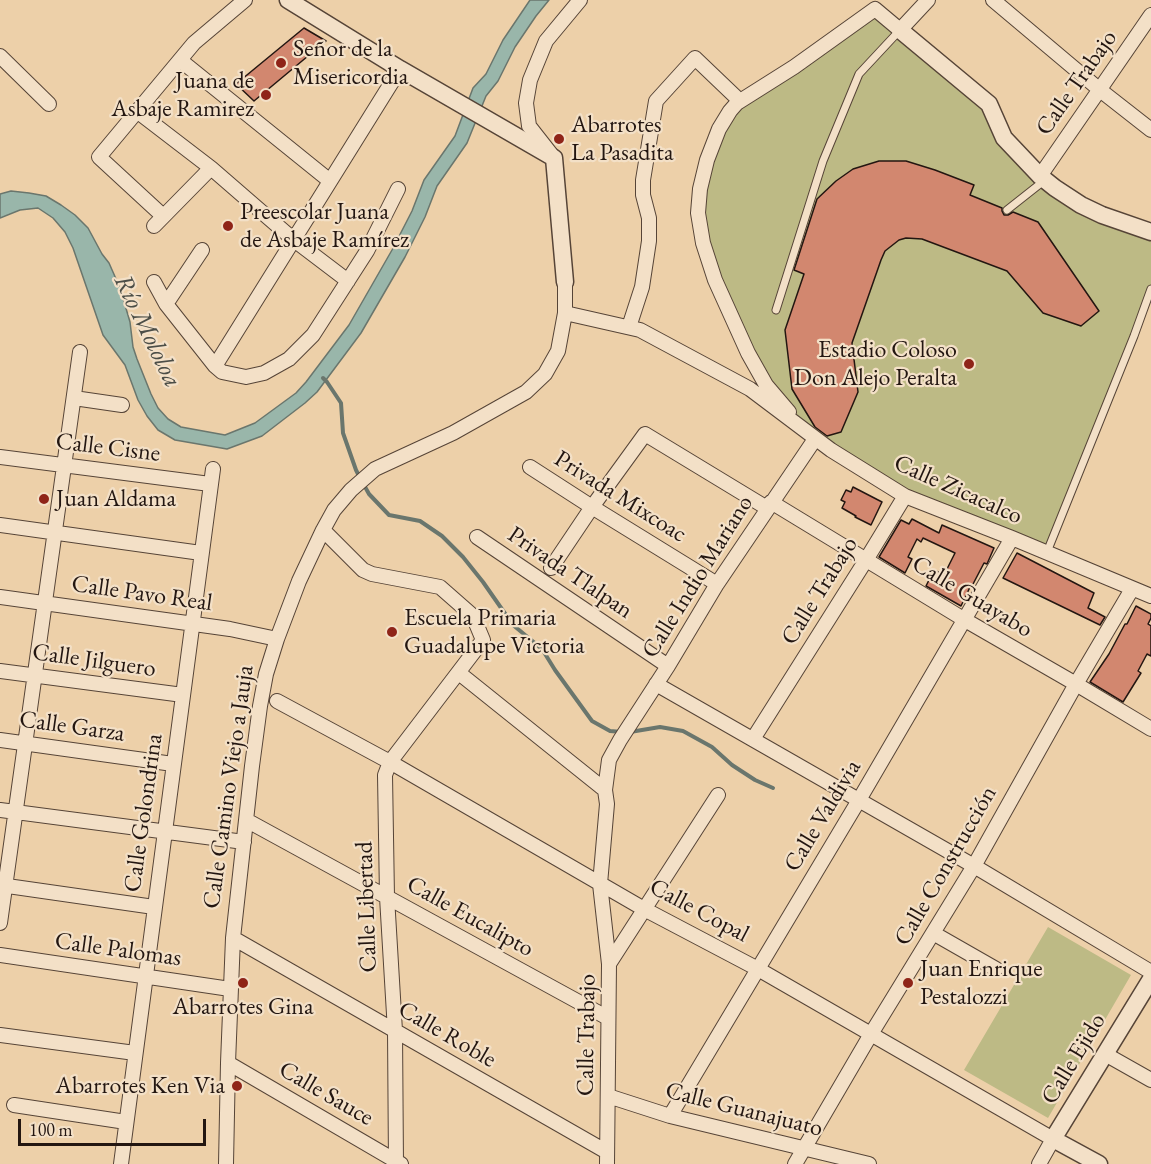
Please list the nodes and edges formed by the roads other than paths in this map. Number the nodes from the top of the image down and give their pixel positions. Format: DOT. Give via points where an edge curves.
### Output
graph roads {
  1 [pos="245,0"];
  2 [pos="288,0"];
  3 [pos="580,0"];
  4 [pos="928,0"];
  5 [pos="993,0"];
  6 [pos="1151,15"];
  7 [pos="900,30"];
  8 [pos="0,56"];
  9 [pos="180,60"];
  10 [pos="400,69"];
  11 [pos="1100,90"];
  12 [pos="740,101"];
  13 [pos="49,104"];
  14 [pos="138,112"];
  15 [pos="1151,130"];
  16 [pos="554,158"];
  17 [pos="211,168"];
  18 [pos="1042,178"];
  19 [pos="330,181"];
  20 [pos="398,189"];
  21 [pos="1007,210"];
  22 [pos="1151,232"];
  23 [pos="294,240"];
  24 [pos="202,250"];
  25 [pos="154,282"];
  26 [pos="348,282"];
  27 [pos="565,282"];
  28 [pos="1151,289"];
  29 [pos="166,304"];
  30 [pos="776,310"];
  31 [pos="566,313"];
  32 [pos="629,327"];
  33 [pos="80,352"];
  34 [pos="215,366"];
  35 [pos="74,398"];
  36 [pos="122,405"];
  37 [pos="814,438"];
  38 [pos="0,457"];
  39 [pos="64,465"];
  40 [pos="530,467"];
  41 [pos="213,469"];
  42 [pos="210,484"];
  43 [pos="905,496"];
  44 [pos="769,505"];
  45 [pos="592,507"];
  46 [pos="0,525"];
  47 [pos="323,530"];
  48 [pos="55,533"];
  49 [pos="477,537"];
  50 [pos="1012,538"];
  51 [pos="1047,552"];
  52 [pos="201,553"];
  53 [pos="866,560"];
  54 [pos="551,568"];
  55 [pos="717,584"];
  56 [pos="1132,589"];
  57 [pos="1151,596"];
  58 [pos="0,597"];
  59 [pos="45,603"];
  60 [pos="965,620"];
  61 [pos="192,624"];
  62 [pos="277,639"];
  63 [pos="668,666"];
  64 [pos="0,670"];
  65 [pos="459,673"];
  66 [pos="35,675"];
  67 [pos="657,684"];
  68 [pos="1076,684"];
  69 [pos="183,695"];
  70 [pos="277,701"];
  71 [pos="1151,729"];
  72 [pos="753,739"];
  73 [pos="0,740"];
  74 [pos="25,743"];
  75 [pos="390,762"];
  76 [pos="174,764"];
  77 [pos="604,790"];
  78 [pos="718,795"];
  79 [pos="859,800"];
  80 [pos="0,810"];
  81 [pos="16,812"];
  82 [pos="246,820"];
  83 [pos="165,832"];
  84 [pos="244,842"];
  85 [pos="974,866"];
  86 [pos="600,884"];
  87 [pos="3,886"];
  88 [pos="387,897"];
  89 [pos="154,907"];
  90 [pos="644,909"];
  91 [pos="0,923"];
  92 [pos="933,933"];
  93 [pos="233,938"];
  94 [pos="0,955"];
  95 [pos="609,964"];
  96 [pos="758,969"];
  97 [pos="996,969"];
  98 [pos="1151,972"];
  99 [pos="145,977"];
  100 [pos="1151,979"];
  101 [pos="230,989"];
  102 [pos="609,1018"];
  103 [pos="395,1031"];
  104 [pos="871,1034"];
  105 [pos="0,1035"];
  106 [pos="135,1053"];
  107 [pos="1105,1054"];
  108 [pos="228,1063"];
  109 [pos="1151,1080"];
  110 [pos="608,1096"];
  111 [pos="14,1105"];
  112 [pos="670,1116"];
  113 [pos="126,1122"];
  114 [pos="1053,1139"];
  115 [pos="804,1148"];
  116 [pos="607,1158"];
  117 [pos="398,1163"];
  118 [pos="121,1164"];
  119 [pos="226,1164"];
  120 [pos="795,1164"];
  121 [pos="869,1164"];
  122 [pos="1039,1164"];
  123 [pos="1099,1164"];
  1 -- 9 [label="street"];
  2 -- 10 [label="street"];
  3 -- 16 [label="street" via="546,41 530,80 526,104 529,126"];
  4 -- 7 [label="street"];
  5 -- 11 [label="street"];
  6 -- 11 [label="street, Calle Trabajo"];
  7 -- 12 [label="street" via="875,9"];
  7 -- 18 [label="street" via="989,104 1006,145"];
  7 -- 30 [label="lane" via="859,74 823,161"];
  8 -- 13 [label="street"];
  9 -- 14 [label="street"];
  9 -- 19 [label="street"];
  10 -- 16 [label="street"];
  10 -- 19 [label="street"];
  11 -- 15 [label="street"];
  11 -- 18 [label="street, Calle Trabajo"];
  12 -- 32 [label="street" via="695,58 656,101 643,180 649,241 642,287"];
  12 -- 37 [label="street" via="719,129 707,160 698,213 703,243 715,280 766,385"];
  14 -- 17 [label="street"];
  14 -- 17 [label="street" via="99,157 158,221"];
  16 -- 27 [label="street, Calle Camino Viejo a Jauja"];
  17 -- 23 [label="street"];
  18 -- 21 [label="lane"];
  18 -- 22 [label="street" via="1081,205"];
  19 -- 23 [label="street"];
  20 -- 26 [label="street"];
  23 -- 26 [label="street"];
  23 -- 34 [label="street"];
  24 -- 29 [label="street"];
  25 -- 29 [label="street"];
  26 -- 34 [label="street" via="313,335 289,359 264,373 246,377 222,372"];
  27 -- 31 [label="street, Calle Camino Viejo a Jauja"];
  28 -- 51 [label="lane"];
  29 -- 34 [label="street"];
  31 -- 32 [label="street, Calle Zicacalco"];
  31 -- 47 [label="street, Calle Camino Viejo a Jauja" via="558,351 545,374 526,392 375,470 351,490"];
  32 -- 37 [label="street, Calle Zicacalco" via="750,389"];
  33 -- 35 [label="street"];
  35 -- 36 [label="street"];
  35 -- 39 [label="street"];
  37 -- 43 [label="street, Calle Zicacalco"];
  37 -- 44 [label="street, Calle Indio Mariano"];
  38 -- 39 [label="street, Calle Cisne"];
  39 -- 42 [label="street, Calle Cisne"];
  39 -- 48 [label="street"];
  40 -- 45 [label="street, Privada Mixcoac"];
  41 -- 42 [label="street, Calle Golondrina"];
  42 -- 52 [label="street, Calle Golondrina"];
  43 -- 50 [label="street, Calle Zicacalco"];
  43 -- 53 [label="street, Calle Trabajo"];
  44 -- 45 [label="street, Calle Guayabo" via="645,434"];
  44 -- 53 [label="street, Calle Guayabo"];
  44 -- 55 [label="street, Calle Indio Mariano"];
  45 -- 54 [label="street"];
  45 -- 55 [label="street, Privada Mixcoac"];
  46 -- 48 [label="street"];
  47 -- 62 [label="street, Calle Camino Viejo a Jauja"];
  47 -- 65 [label="street" via="363,570 440,587 473,616 483,640"];
  48 -- 52 [label="street"];
  48 -- 59 [label="street"];
  49 -- 63 [label="street, Privada Tlalpan"];
  50 -- 51 [label="street, Calle Zicacalco"];
  50 -- 60 [label="street, Calle Valdivia"];
  51 -- 56 [label="street, Calle Zicacalco"];
  52 -- 61 [label="street, Calle Golondrina"];
  53 -- 60 [label="street, Calle Guayabo"];
  53 -- 72 [label="street, Calle Trabajo"];
  55 -- 63 [label="street, Calle Indio Mariano"];
  56 -- 57 [label="street, Calle Zicacalco"];
  56 -- 68 [label="street, Calle Construcción"];
  58 -- 59 [label="street, Calle Pavo Real"];
  59 -- 61 [label="street, Calle Pavo Real"];
  59 -- 66 [label="street"];
  60 -- 68 [label="street, Calle Guayabo"];
  60 -- 79 [label="street, Calle Valdivia"];
  61 -- 62 [label="street, Calle Pavo Real"];
  61 -- 69 [label="street, Calle Golondrina"];
  62 -- 82 [label="street, Calle Camino Viejo a Jauja" via="260,706"];
  63 -- 67 [label="street, Calle Indio Mariano"];
  64 -- 66 [label="street, Calle Jilguero"];
  65 -- 75 [label="street"];
  65 -- 77 [label="street"];
  66 -- 69 [label="street, Calle Jilguero"];
  66 -- 74 [label="street"];
  67 -- 72 [label="street"];
  67 -- 77 [label="street, Calle Indio Mariano" via="609,760"];
  68 -- 71 [label="street, Calle Guayabo"];
  68 -- 85 [label="street, Calle Construcción"];
  69 -- 76 [label="street, Calle Golondrina"];
  70 -- 75 [label="street, Calle Copal"];
  72 -- 79 [label="street"];
  73 -- 74 [label="street, Calle Garza"];
  74 -- 76 [label="street, Calle Garza"];
  74 -- 81 [label="street"];
  75 -- 86 [label="street, Calle Copal"];
  75 -- 88 [label="street, Calle Libertad" via="386,775"];
  76 -- 83 [label="street, Calle Golondrina"];
  77 -- 86 [label="street, Calle Indio Mariano" via="607,804"];
  78 -- 90 [label="street, Calle Trabajo"];
  79 -- 85 [label="street"];
  79 -- 96 [label="street, Calle Valdivia"];
  80 -- 81 [label="street"];
  81 -- 83 [label="street"];
  81 -- 87 [label="street"];
  82 -- 84 [label="street, Calle Camino Viejo a Jauja"];
  82 -- 88 [label="street, Calle Eucalipto"];
  83 -- 84 [label="street"];
  83 -- 89 [label="street, Calle Golondrina"];
  84 -- 93 [label="street, Calle Camino Viejo a Jauja"];
  85 -- 92 [label="street, Calle Construcción"];
  85 -- 98 [label="street"];
  86 -- 90 [label="street, Calle Copal"];
  86 -- 95 [label="street, Calle Indio Mariano"];
  87 -- 89 [label="street"];
  87 -- 91 [label="street"];
  88 -- 102 [label="street, Calle Eucalipto"];
  88 -- 103 [label="street, Calle Libertad"];
  89 -- 99 [label="street, Calle Golondrina"];
  90 -- 95 [label="street, Calle Trabajo"];
  90 -- 96 [label="street, Calle Copal"];
  92 -- 97 [label="street"];
  92 -- 104 [label="street, Calle Construcción"];
  93 -- 101 [label="street, Calle Camino Viejo a Jauja"];
  93 -- 103 [label="street, Calle Roble"];
  94 -- 99 [label="street, Calle Palomas"];
  95 -- 102 [label="street, Calle Trabajo"];
  96 -- 104 [label="street, Calle Copal"];
  96 -- 112 [label="street, Calle Valdivia"];
  99 -- 101 [label="street, Calle Palomas"];
  99 -- 106 [label="street, Calle Golondrina"];
  100 -- 107 [label="street, Calle Ejido"];
  101 -- 108 [label="street, Calle Camino Viejo a Jauja"];
  102 -- 110 [label="street, Calle Trabajo"];
  103 -- 116 [label="street, Calle Roble"];
  103 -- 117 [label="street, Calle Libertad"];
  104 -- 114 [label="street, Calle Copal"];
  104 -- 115 [label="street, Calle Construcción"];
  105 -- 106 [label="street"];
  106 -- 113 [label="street, Calle Golondrina"];
  107 -- 109 [label="street"];
  107 -- 114 [label="street, Calle Ejido"];
  108 -- 117 [label="street, Calle Sauce"];
  108 -- 119 [label="street, Calle Camino Viejo a Jauja"];
  110 -- 112 [label="street, Calle Guanajuato"];
  110 -- 116 [label="street, Calle Trabajo"];
  111 -- 113 [label="street"];
  112 -- 115 [label="street, Calle Guanajuato"];
  113 -- 118 [label="street, Calle Golondrina"];
  114 -- 122 [label="street, Calle Ejido"];
  114 -- 123 [label="street, Calle Copal"];
  115 -- 120 [label="street, Calle Construcción"];
  115 -- 121 [label="street, Calle Guanajuato"];
}
